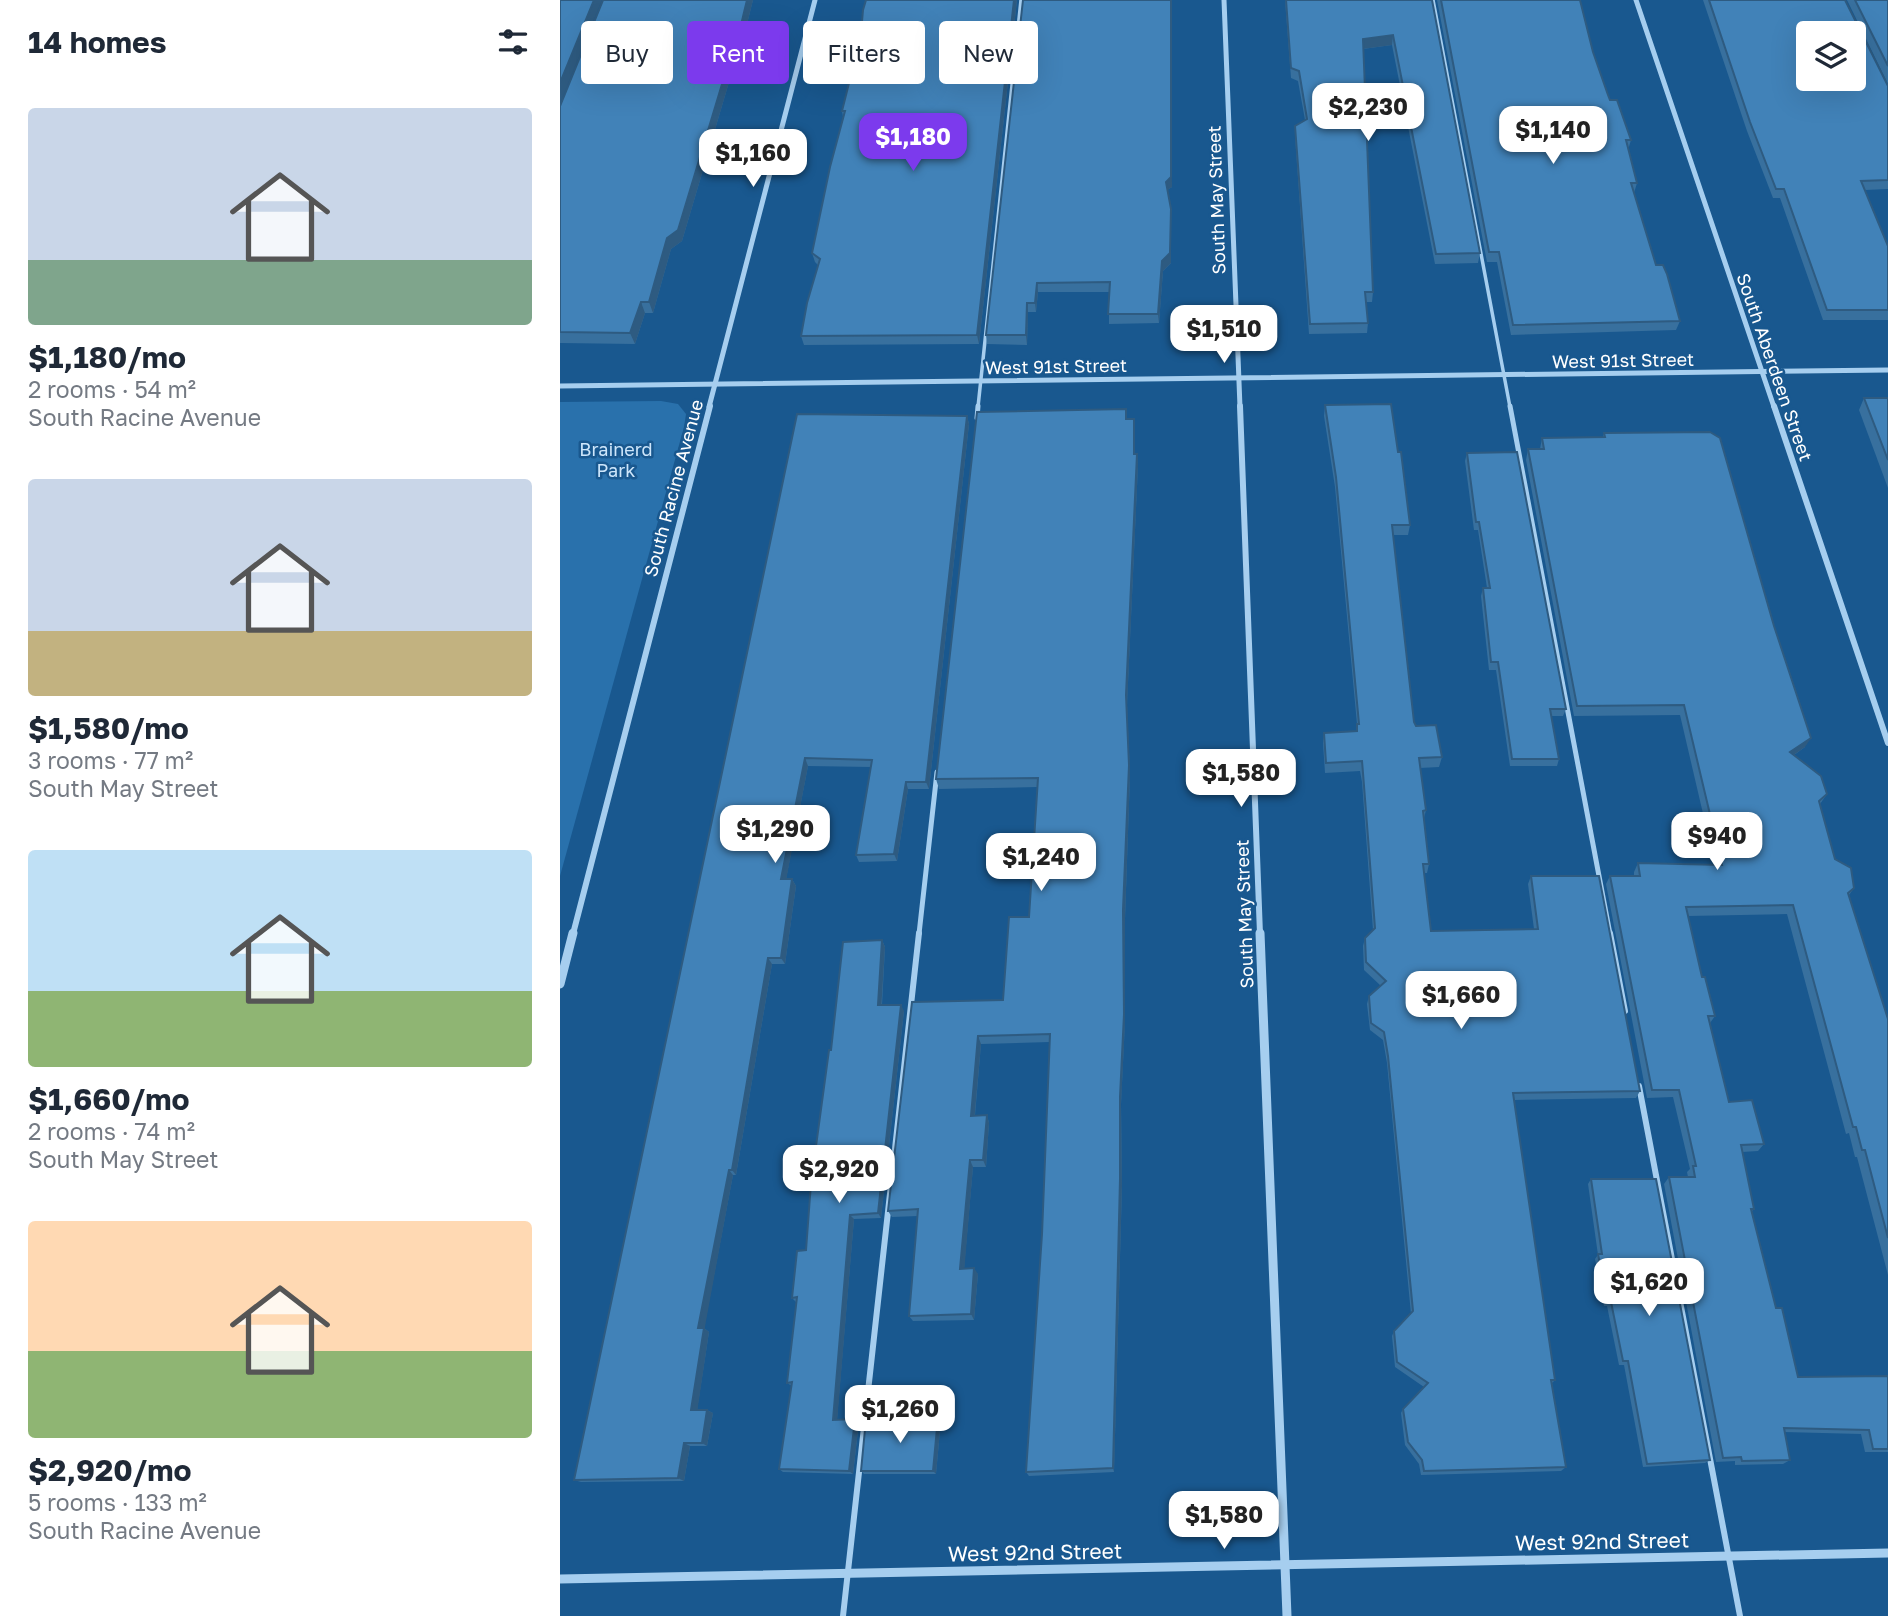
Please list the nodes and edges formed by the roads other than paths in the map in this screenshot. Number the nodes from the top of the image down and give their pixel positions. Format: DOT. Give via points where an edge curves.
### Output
graph roads {
  1 [pos="815,0"];
  2 [pos="1021,0"];
  3 [pos="1224,0"];
  4 [pos="1433,0"];
  5 [pos="1636,0"];
  6 [pos="1888,370"];
  7 [pos="1762,372"];
  8 [pos="1504,375"];
  9 [pos="1238,378"];
  10 [pos="981,381"];
  11 [pos="716,384"];
  12 [pos="560,386"];
  13 [pos="976,425"];
  14 [pos="1888,743"];
  15 [pos="937,771"];
  16 [pos="560,984"];
  17 [pos="1627,1023"];
  18 [pos="1638,1078"];
  19 [pos="1888,1553"];
  20 [pos="1729,1556"];
  21 [pos="1285,1565"];
  22 [pos="847,1574"];
  23 [pos="560,1579"];
  24 [pos="843,1616"];
  25 [pos="1287,1616"];
  26 [pos="1740,1616"];
  1 -- 11 [label="street, South Racine Avenue"];
  2 -- 10 [label="lane"];
  3 -- 9 [label="street, South May Street"];
  4 -- 8 [label="lane"];
  5 -- 7 [label="street, South Aberdeen Street"];
  6 -- 7 [label="street, West 91st Street"];
  7 -- 8 [label="street, West 91st Street"];
  7 -- 14 [label="street, South Aberdeen Street"];
  8 -- 9 [label="street, West 91st Street"];
  8 -- 17 [label="lane"];
  9 -- 10 [label="street, West 91st Street"];
  9 -- 21 [label="street, South May Street"];
  10 -- 11 [label="street, West 91st Street"];
  10 -- 13 [label="lane"];
  11 -- 12 [label="street, West 91st Street"];
  11 -- 16 [label="street, South Racine Avenue"];
  15 -- 22 [label="lane"];
  18 -- 20 [label="lane"];
  19 -- 20 [label="street, West 92nd Street"];
  20 -- 21 [label="street, West 92nd Street"];
  20 -- 26 [label="lane"];
  21 -- 22 [label="street, West 92nd Street"];
  21 -- 25 [label="street, South May Street"];
  22 -- 23 [label="street, West 92nd Street"];
  22 -- 24 [label="lane"];
}
